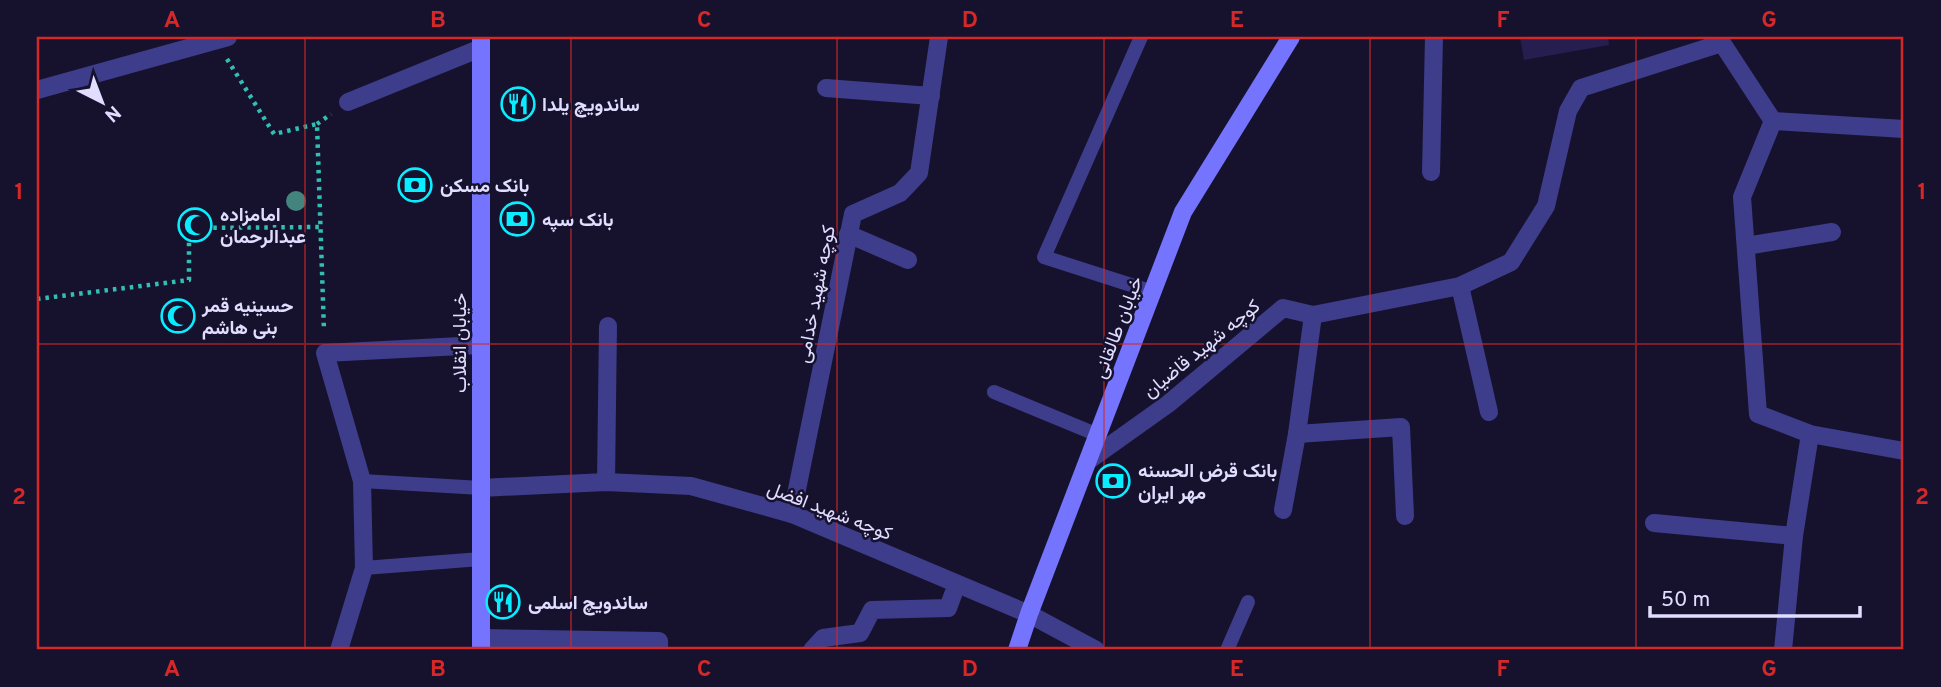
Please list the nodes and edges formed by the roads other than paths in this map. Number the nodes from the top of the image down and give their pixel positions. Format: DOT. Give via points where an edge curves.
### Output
graph roads {
  1 [pos="939,37"];
  2 [pos="1141,37"];
  3 [pos="1291,37"];
  4 [pos="1434,37"];
  5 [pos="219,38"];
  6 [pos="1721,40"];
  7 [pos="481,43"];
  8 [pos="826,88"];
  9 [pos="37,90"];
  10 [pos="930,96"];
  11 [pos="348,102"];
  12 [pos="1773,121"];
  13 [pos="1904,129"];
  14 [pos="1431,172"];
  15 [pos="1832,232"];
  16 [pos="848,234"];
  17 [pos="1746,246"];
  18 [pos="908,260"];
  19 [pos="1460,286"];
  20 [pos="1153,292"];
  21 [pos="1313,315"];
  22 [pos="608,326"];
  23 [pos="480,345"];
  24 [pos="994,391"];
  25 [pos="1489,412"];
  26 [pos="1297,434"];
  27 [pos="1810,434"];
  28 [pos="1098,435"];
  29 [pos="1904,451"];
  30 [pos="1088,460"];
  31 [pos="362,481"];
  32 [pos="606,482"];
  33 [pos="481,488"];
  34 [pos="1283,510"];
  35 [pos="792,514"];
  36 [pos="1405,516"];
  37 [pos="1654,523"];
  38 [pos="1794,536"];
  39 [pos="481,559"];
  40 [pos="364,568"];
  41 [pos="957,584"];
  42 [pos="1248,602"];
  43 [pos="1029,614"];
  44 [pos="481,644"];
  45 [pos="339,650"];
  46 [pos="659,650"];
  47 [pos="812,650"];
  48 [pos="1017,650"];
  49 [pos="1096,650"];
  50 [pos="1227,650"];
  51 [pos="1783,650"];
  1 -- 10 [label="street, کوچه شهید خدامی"];
  2 -- 20 [label="lane" via="1044,257"];
  3 -- 20 [label="main road, خیابان طالقانی" via="1184,212"];
  4 -- 14 [label="street"];
  5 -- 9 [label="street"];
  6 -- 12 [label="street"];
  6 -- 19 [label="street, کوچه شهید قاضیان" via="1581,88 1568,111 1546,206 1511,262"];
  7 -- 11 [label="street"];
  7 -- 23 [label="main road, خیابان انقلاب"];
  8 -- 10 [label="street"];
  10 -- 16 [label="street, کوچه شهید خدامی" via="919,173 900,193 853,214"];
  12 -- 13 [label="street"];
  12 -- 17 [label="street" via="1742,197"];
  15 -- 17 [label="street"];
  16 -- 18 [label="street"];
  16 -- 35 [label="street, کوچه شهید خدامی"];
  17 -- 27 [label="street" via="1758,415"];
  19 -- 21 [label="street, کوچه شهید قاضیان"];
  19 -- 25 [label="street"];
  20 -- 28 [label="main road, خیابان طالقانی"];
  21 -- 26 [label="street"];
  21 -- 30 [label="street, کوچه شهید قاضیان" via="1283,308 1168,404"];
  22 -- 32 [label="street"];
  23 -- 31 [label="street" via="325,353"];
  23 -- 33 [label="main road, خیابان انقلاب"];
  24 -- 28 [label="lane"];
  26 -- 34 [label="street"];
  26 -- 36 [label="street" via="1401,427"];
  27 -- 29 [label="street"];
  27 -- 38 [label="street"];
  28 -- 30 [label="main road, خیابان طالقانی"];
  30 -- 43 [label="main road, خیابان طالقانی"];
  31 -- 33 [label="lane"];
  31 -- 40 [label="street"];
  32 -- 33 [label="street, کوچه شهید افضل"];
  32 -- 35 [label="street, کوچه شهید افضل" via="691,486"];
  33 -- 39 [label="main road, خیابان انقلاب"];
  35 -- 41 [label="street, کوچه شهید افضل"];
  37 -- 38 [label="street"];
  38 -- 51 [label="street"];
  39 -- 40 [label="lane"];
  39 -- 44 [label="main road, خیابان انقلاب"];
  40 -- 45 [label="street"];
  41 -- 43 [label="street, کوچه شهید افضل"];
  41 -- 47 [label="street" via="948,608 872,610 860,633 822,638"];
  42 -- 50 [label="lane"];
  43 -- 48 [label="main road, خیابان طالقانی"];
  43 -- 49 [label="street, کوچه شهید افضل"];
  44 -- 46 [label="street" via="659,641"];
}
